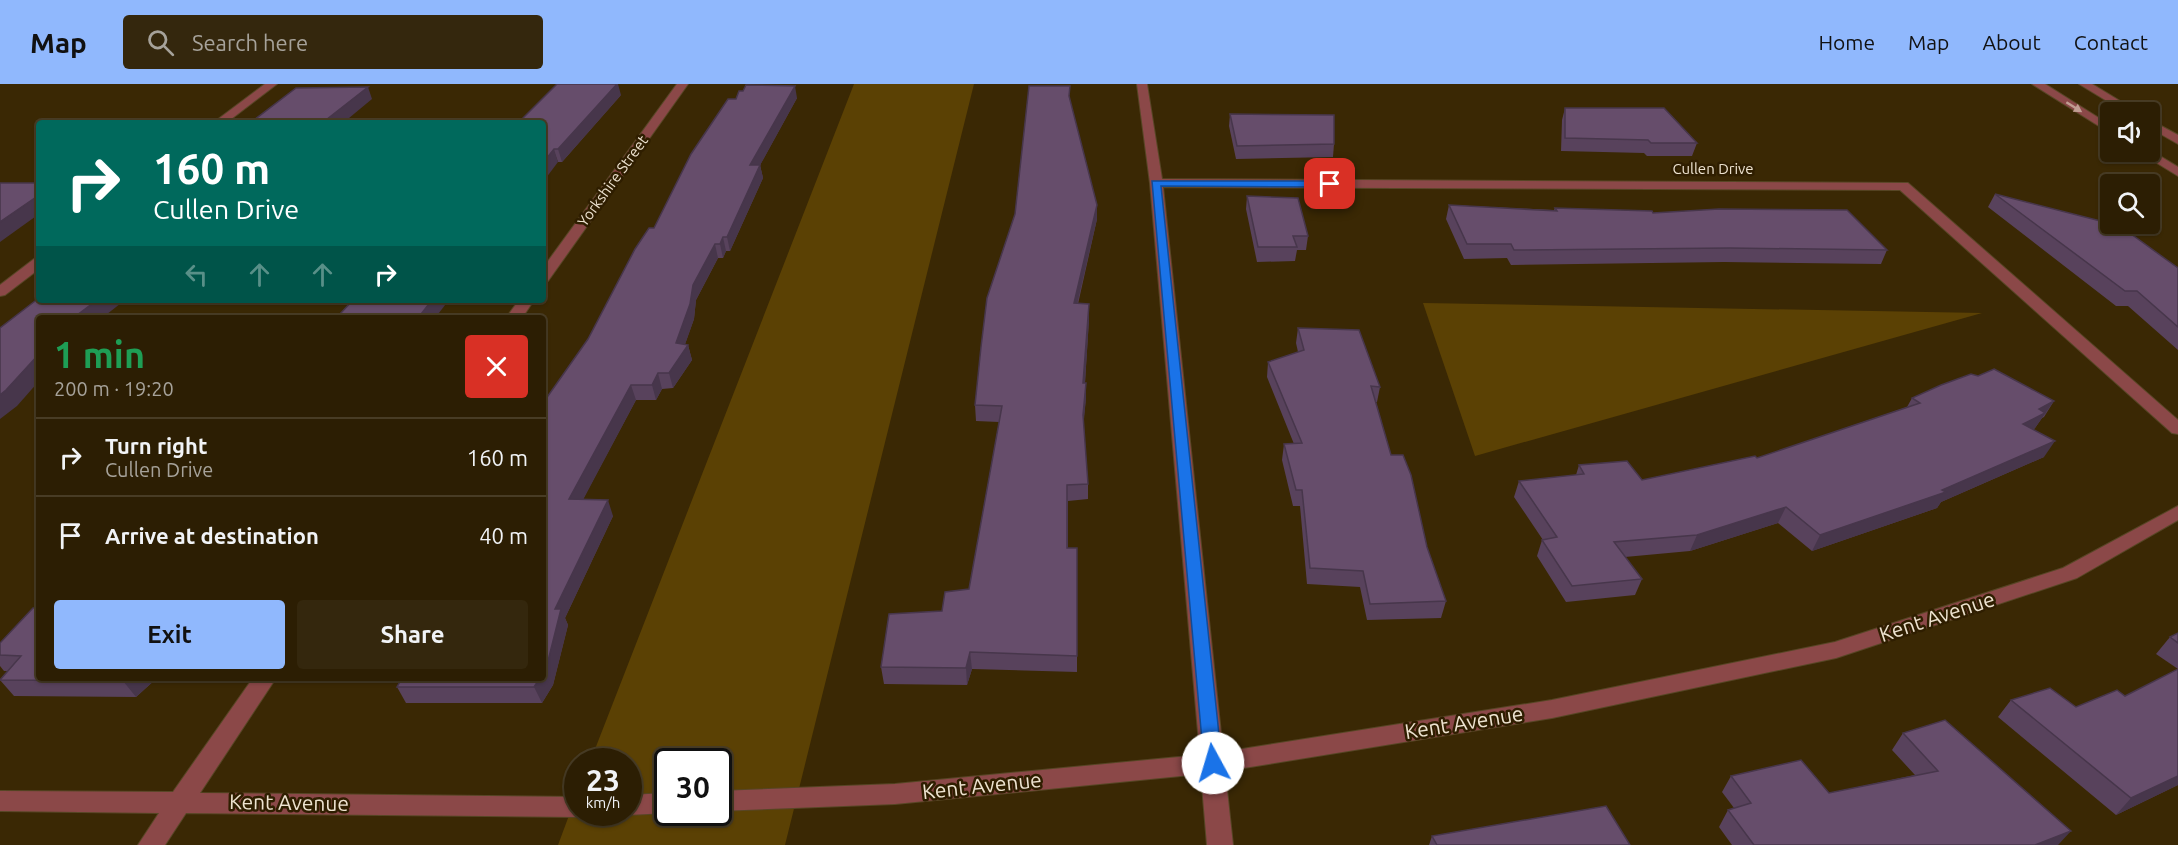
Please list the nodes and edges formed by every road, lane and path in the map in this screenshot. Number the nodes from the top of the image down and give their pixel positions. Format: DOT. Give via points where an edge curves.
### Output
graph roads {
  1 [pos="272,84"];
  2 [pos="683,84"];
  3 [pos="1142,84"];
  4 [pos="2037,84"];
  5 [pos="2084,84"];
  6 [pos="2115,102"];
  7 [pos="223,120"];
  8 [pos="2100,124"];
  9 [pos="2160,129"];
  10 [pos="2178,140"];
  11 [pos="2160,161"];
  12 [pos="2178,172"];
  13 [pos="1156,183"];
  14 [pos="36,264"];
  15 [pos="546,274"];
  16 [pos="0,292"];
  17 [pos="2178,429"];
  18 [pos="2178,512"];
  19 [pos="263,681"];
  20 [pos="1213,763"];
  21 [pos="732,800"];
  22 [pos="0,801"];
  23 [pos="180,801"];
  24 [pos="564,807"];
  25 [pos="151,845"];
  26 [pos="1220,845"];
  1 -- 7 [label="street"];
  2 -- 15 [label="street, Yorkshire Street"];
  3 -- 13 [label="street"];
  4 -- 8 [label="street, one-way"];
  5 -- 6 [label="street"];
  9 -- 10 [label="street"];
  11 -- 12 [label="street"];
  13 -- 17 [label="street, Cullen Drive" via="1903,186"];
  13 -- 20 [label="street"];
  14 -- 16 [label="street"];
  18 -- 20 [label="street, Kent Avenue" via="2070,573 1836,650 1552,709"];
  19 -- 23 [label="street"];
  20 -- 21 [label="street, Kent Avenue" via="894,794"];
  20 -- 26 [label="street"];
  22 -- 23 [label="street, Kent Avenue"];
  23 -- 24 [label="street, Kent Avenue"];
  23 -- 25 [label="street"];
}
